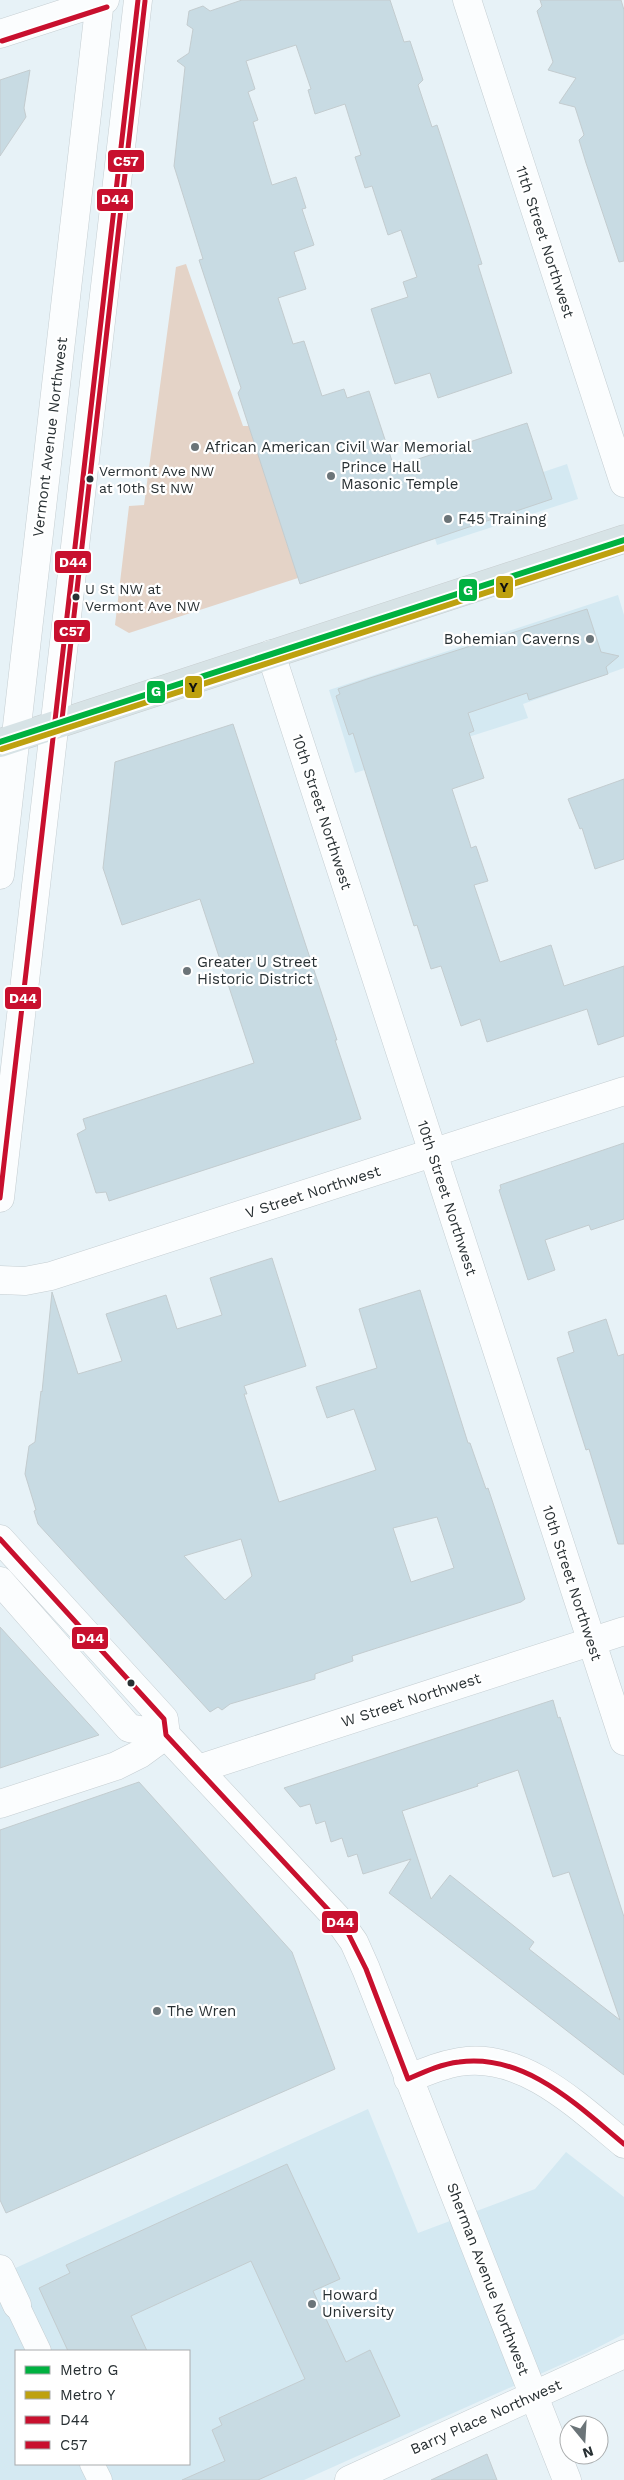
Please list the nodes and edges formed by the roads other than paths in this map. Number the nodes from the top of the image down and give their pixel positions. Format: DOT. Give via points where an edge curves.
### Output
graph roads {
  1 [pos="138,0"];
  2 [pos="467,0"];
  3 [pos="101,1"];
  4 [pos="0,34"];
  5 [pos="52,418"];
  6 [pos="89,423"];
  7 [pos="624,483"];
  8 [pos="624,539"];
  9 [pos="271,654"];
  10 [pos="54,726"];
  11 [pos="8,740"];
  12 [pos="0,875"];
  13 [pos="624,1091"];
  14 [pos="432,1153"];
  15 [pos="0,1198"];
  16 [pos="0,1280"];
  17 [pos="0,1539"];
  18 [pos="0,1581"];
  19 [pos="624,1631"];
  20 [pos="591,1641"];
  21 [pos="166,1735"];
  22 [pos="624,1741"];
  23 [pos="198,1769"];
  24 [pos="0,1804"];
  25 [pos="408,2079"];
  26 [pos="624,2144"];
  27 [pos="0,2269"];
  28 [pos="17,2305"];
  29 [pos="39,2350"];
  30 [pos="624,2354"];
  31 [pos="533,2395"];
  32 [pos="92,2465"];
  33 [pos="100,2480"];
  34 [pos="349,2480"];
  35 [pos="567,2480"];
  1 -- 6 [label="street"];
  2 -- 7 [label="street, 11th Street Northwest"];
  3 -- 4 [label="street"];
  3 -- 5 [label="street, Vermont Avenue Northwest"];
  5 -- 6 [label="street"];
  5 -- 11 [label="street, Vermont Avenue Northwest"];
  6 -- 10 [label="street"];
  8 -- 9 [label="main road"];
  9 -- 10 [label="main road"];
  9 -- 14 [label="street, 10th Street Northwest"];
  10 -- 11 [label="main road"];
  10 -- 15 [label="street"];
  11 -- 12 [label="street, Vermont Avenue Northwest"];
  13 -- 14 [label="street, V Street Northwest"];
  14 -- 16 [label="street, V Street Northwest" via="51,1276 25,1281"];
  14 -- 20 [label="street, 10th Street Northwest"];
  17 -- 21 [label="street" via="164,1719"];
  18 -- 21 [label="street" via="129,1728"];
  19 -- 20 [label="street, W Street Northwest"];
  20 -- 22 [label="street, 10th Street Northwest"];
  20 -- 23 [label="street, W Street Northwest"];
  21 -- 23 [label="street, Sherman Avenue Northwest"];
  21 -- 24 [label="street" via="116,1766"];
  23 -- 25 [label="street, Sherman Avenue Northwest" via="346,1929 366,1969"];
  25 -- 26 [label="street" via="460,2062 490,2062 513,2067 547,2084"];
  25 -- 31 [label="street, Sherman Avenue Northwest"];
  27 -- 28 [label="street"];
  28 -- 29 [label="street"];
  30 -- 31 [label="street, Barry Place Northwest"];
  31 -- 34 [label="street, Barry Place Northwest"];
  31 -- 35 [label="street, Sherman Avenue Northwest"];
  32 -- 33 [label="street"];
}
